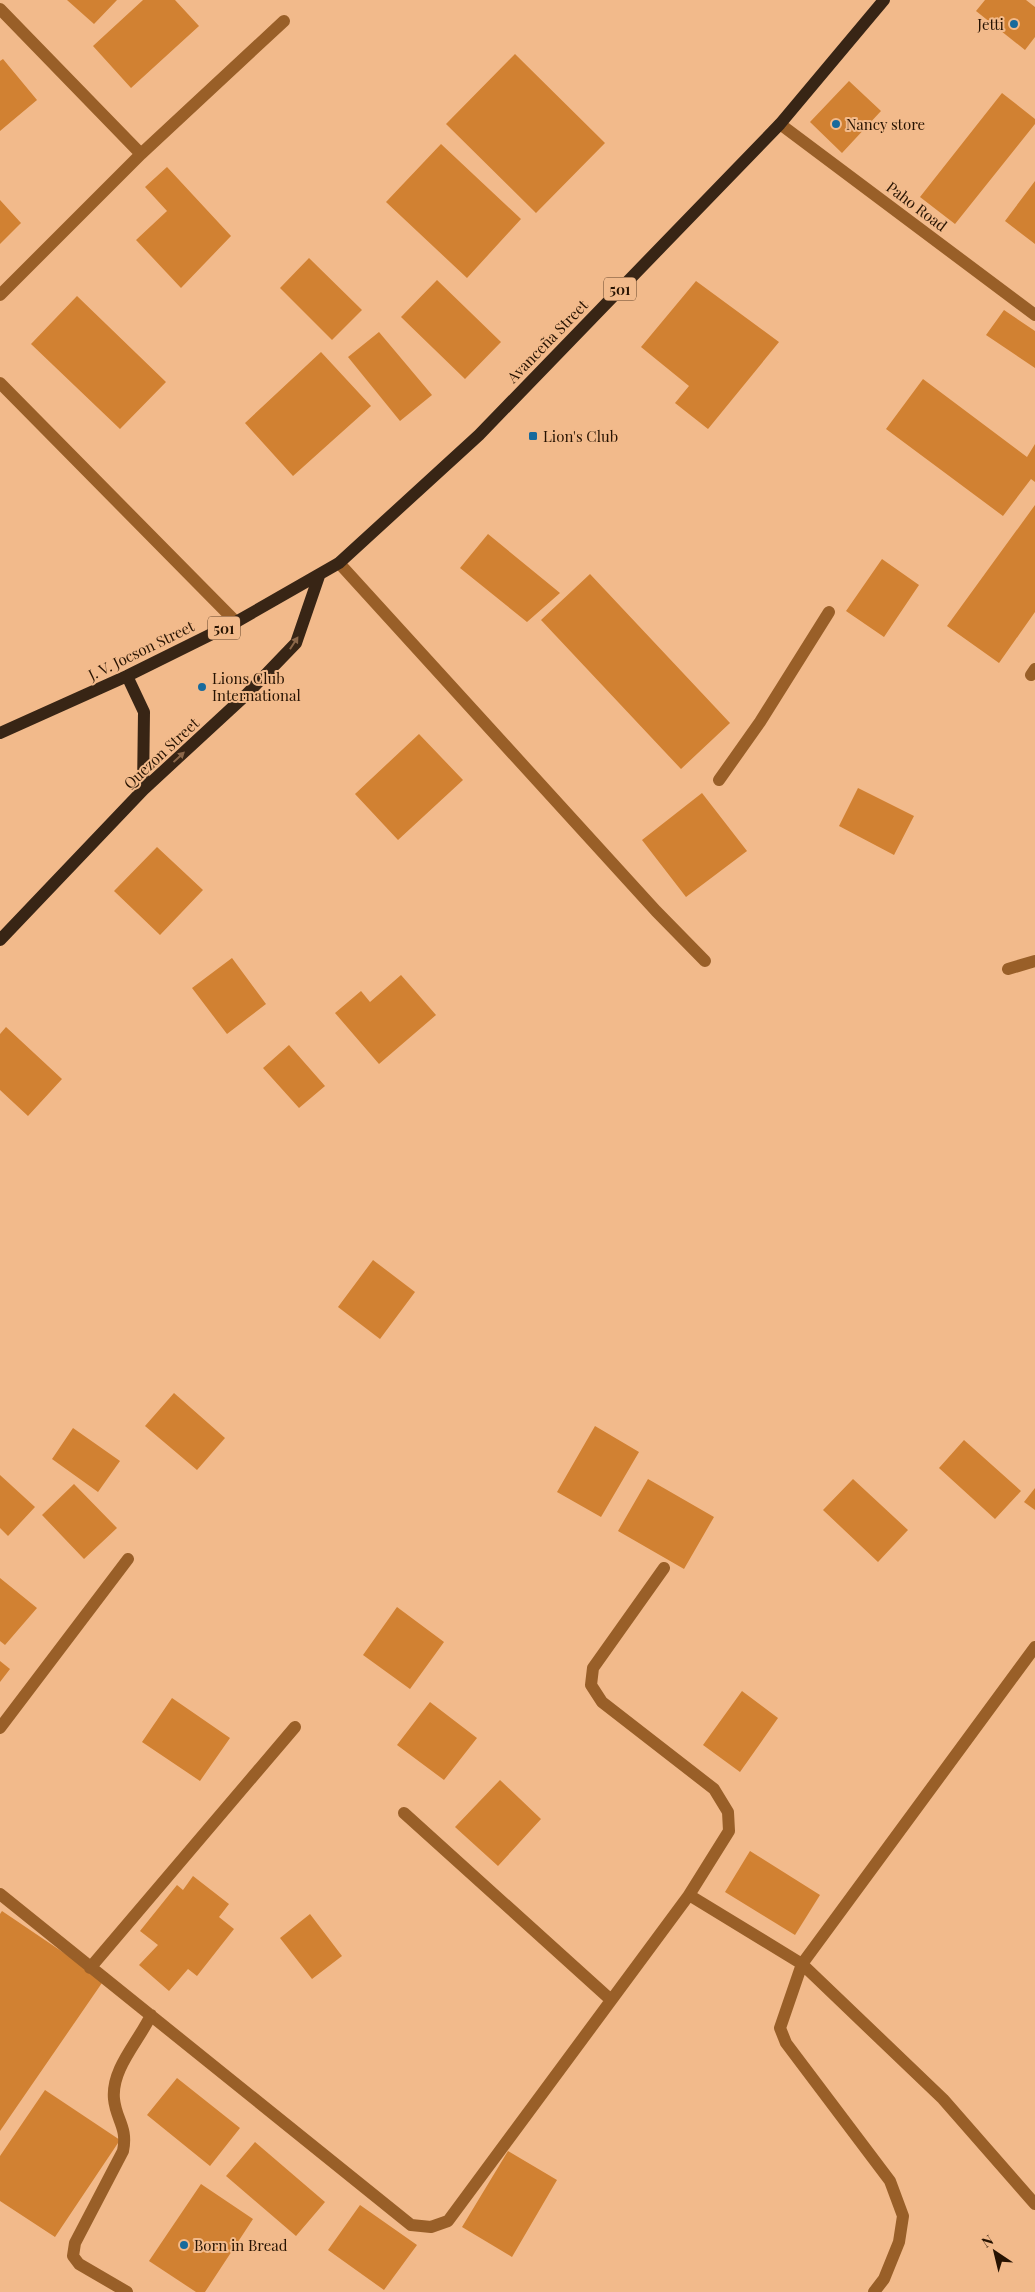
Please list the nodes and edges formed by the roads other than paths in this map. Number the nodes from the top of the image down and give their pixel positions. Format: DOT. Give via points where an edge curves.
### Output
graph roads {
  1 [pos="884,0"];
  2 [pos="0,10"];
  3 [pos="284,21"];
  4 [pos="780,124"];
  5 [pos="141,154"];
  6 [pos="0,295"];
  7 [pos="1035,315"];
  8 [pos="0,383"];
  9 [pos="340,563"];
  10 [pos="319,576"];
  11 [pos="829,612"];
  12 [pos="236,622"];
  13 [pos="127,676"];
  14 [pos="0,733"];
  15 [pos="719,780"];
  16 [pos="144,790"];
  17 [pos="0,940"];
  18 [pos="1035,960"];
  19 [pos="705,961"];
  20 [pos="1008,968"];
  21 [pos="128,1559"];
  22 [pos="664,1568"];
  23 [pos="1035,1646"];
  24 [pos="295,1727"];
  25 [pos="0,1728"];
  26 [pos="404,1813"];
  27 [pos="0,1894"];
  28 [pos="689,1895"];
  29 [pos="802,1964"];
  30 [pos="90,1968"];
  31 [pos="612,2000"];
  32 [pos="151,2016"];
  33 [pos="1035,2204"];
  34 [pos="127,2292"];
  35 [pos="874,2292"];
  1 -- 4 [label="main road, Avanceña Street / 501"];
  2 -- 5 [label="street"];
  3 -- 5 [label="street"];
  4 -- 7 [label="street, Paho Road"];
  4 -- 9 [label="main road, Avanceña Street / 501" via="479,435"];
  5 -- 6 [label="street"];
  8 -- 12 [label="street"];
  9 -- 10 [label="main road, Avanceña Street / 501"];
  9 -- 19 [label="street"];
  10 -- 12 [label="main road, J. V. Jocson Street / 501"];
  16 -- 10 [label="main road, Quezon Street, one-way" via="247,694 296,643"];
  11 -- 15 [label="street" via="760,722"];
  12 -- 13 [label="main road, J. V. Jocson Street / 501"];
  13 -- 14 [label="main road, J. V. Jocson Street / 501"];
  13 -- 16 [label="main road" via="144,712"];
  16 -- 17 [label="main road, Quezon Street"];
  18 -- 20 [label="street"];
  21 -- 25 [label="street"];
  22 -- 28 [label="street" via="594,1668 592,1685 602,1702 714,1789 728,1812 729,1831"];
  23 -- 29 [label="street"];
  24 -- 30 [label="street"];
  26 -- 31 [label="street"];
  27 -- 30 [label="street"];
  28 -- 29 [label="street"];
  28 -- 31 [label="street"];
  29 -- 33 [label="street" via="943,2098"];
  29 -- 35 [label="street" via="780,2028 786,2044 890,2181 903,2216 899,2242 884,2279"];
  30 -- 32 [label="street"];
  31 -- 32 [label="street" via="448,2221 431,2227 411,2225"];
  32 -- 34 [label="street" via="120,2066 114,2098 126,2137 123,2151 75,2243 73,2256 80,2264"];
}
